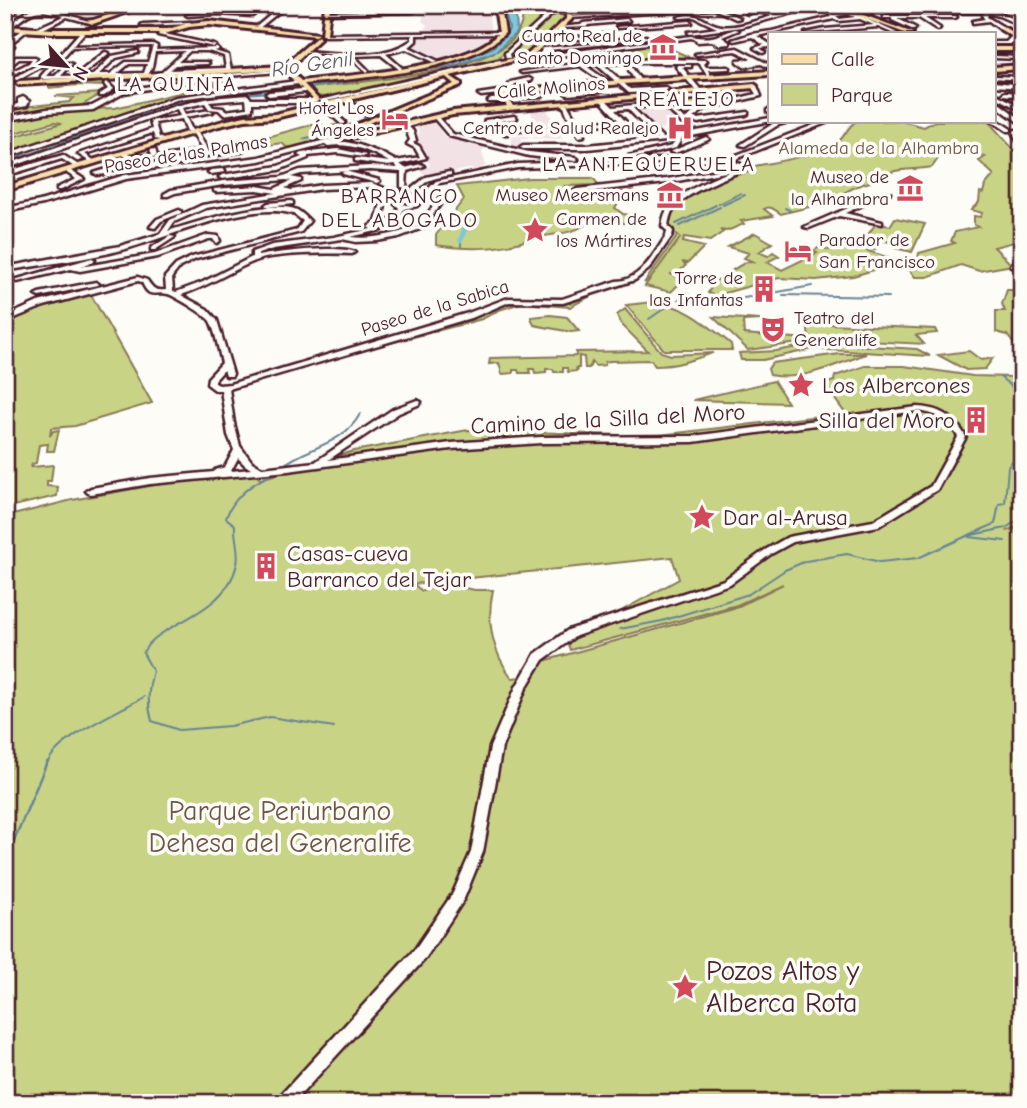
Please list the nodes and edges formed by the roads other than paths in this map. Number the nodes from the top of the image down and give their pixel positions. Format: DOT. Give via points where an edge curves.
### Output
graph roads {
  1 [pos="20,5"];
  2 [pos="31,5"];
  3 [pos="135,5"];
  4 [pos="145,5"];
  5 [pos="177,5"];
  6 [pos="360,5"];
  7 [pos="495,5"];
  8 [pos="533,5"];
  9 [pos="566,5"];
  10 [pos="586,5"];
  11 [pos="599,5"];
  12 [pos="708,5"];
  13 [pos="897,5"];
  14 [pos="205,6"];
  15 [pos="263,7"];
  16 [pos="326,7"];
  17 [pos="414,7"];
  18 [pos="907,7"];
  19 [pos="282,8"];
  20 [pos="843,8"];
  21 [pos="868,8"];
  22 [pos="955,8"];
  23 [pos="41,9"];
  24 [pos="695,9"];
  25 [pos="978,9"];
  26 [pos="1020,9"];
  27 [pos="723,10"];
  28 [pos="936,10"];
  29 [pos="944,10"];
  30 [pos="657,11"];
  31 [pos="798,11"];
  32 [pos="553,12"];
  33 [pos="891,12"];
  34 [pos="606,13"];
  35 [pos="631,13"];
  36 [pos="748,13"];
  37 [pos="765,13"];
  38 [pos="988,13"];
  39 [pos="827,14"];
  40 [pos="571,15"];
  41 [pos="698,15"];
  42 [pos="878,15"];
  43 [pos="5,16"];
  44 [pos="253,16"];
  45 [pos="777,16"];
  46 [pos="65,17"];
  47 [pos="211,17"];
  48 [pos="269,17"];
  49 [pos="943,17"];
  50 [pos="145,18"];
  51 [pos="189,18"];
  52 [pos="662,18"];
  53 [pos="738,18"];
  54 [pos="859,18"];
  55 [pos="637,19"];
  56 [pos="88,21"];
  57 [pos="614,21"];
  58 [pos="704,21"];
  59 [pos="795,22"];
  60 [pos="975,22"];
  61 [pos="710,23"];
  62 [pos="667,24"];
  63 [pos="143,25"];
  64 [pos="642,25"];
  65 [pos="745,25"];
  66 [pos="924,25"];
  67 [pos="1022,25"];
  68 [pos="239,26"];
  69 [pos="879,26"];
  70 [pos="561,27"];
  71 [pos="586,27"];
  72 [pos="620,27"];
  73 [pos="6,28"];
  74 [pos="258,28"];
  75 [pos="720,28"];
  76 [pos="806,28"];
  77 [pos="40,29"];
  78 [pos="603,29"];
  79 [pos="672,29"];
  80 [pos="1003,29"];
  81 [pos="760,30"];
  82 [pos="25,31"];
  83 [pos="83,31"];
  84 [pos="648,31"];
  85 [pos="772,31"];
  86 [pos="856,31"];
  87 [pos="135,32"];
  88 [pos="820,32"];
  89 [pos="892,32"];
  90 [pos="898,32"];
  91 [pos="947,32"];
  92 [pos="502,33"];
  93 [pos="626,33"];
  94 [pos="160,34"];
  95 [pos="319,34"];
  96 [pos="609,34"];
  97 [pos="414,35"];
  98 [pos="678,35"];
  99 [pos="750,35"];
  100 [pos="394,36"];
  101 [pos="551,37"];
  102 [pos="5,38"];
  103 [pos="13,39"];
  104 [pos="177,39"];
  105 [pos="655,39"];
  106 [pos="720,39"];
  107 [pos="704,40"];
  108 [pos="768,40"];
  109 [pos="188,41"];
  110 [pos="577,41"];
  111 [pos="601,41"];
  112 [pos="616,41"];
  113 [pos="630,41"];
  114 [pos="694,41"];
  115 [pos="762,41"];
  116 [pos="740,42"];
  117 [pos="1021,44"];
  118 [pos="582,46"];
  119 [pos="996,46"];
  120 [pos="1010,46"];
  121 [pos="21,47"];
  122 [pos="75,47"];
  123 [pos="100,47"];
  124 [pos="408,48"];
  125 [pos="768,48"];
  126 [pos="155,49"];
  127 [pos="229,49"];
  128 [pos="168,50"];
  129 [pos="189,50"];
  130 [pos="726,50"];
  131 [pos="7,51"];
  132 [pos="127,51"];
  133 [pos="543,51"];
  134 [pos="303,52"];
  135 [pos="96,53"];
  136 [pos="107,53"];
  137 [pos="373,53"];
  138 [pos="382,53"];
  139 [pos="587,53"];
  140 [pos="67,54"];
  141 [pos="18,55"];
  142 [pos="351,55"];
  143 [pos="196,57"];
  144 [pos="209,57"];
  145 [pos="996,57"];
  146 [pos="35,59"];
  147 [pos="44,59"];
  148 [pos="768,59"];
  149 [pos="1020,59"];
  150 [pos="177,60"];
  151 [pos="755,60"];
  152 [pos="436,61"];
  153 [pos="504,61"];
  154 [pos="626,61"];
  155 [pos="151,62"];
  156 [pos="596,62"];
  157 [pos="49,64"];
  158 [pos="59,64"];
  159 [pos="580,64"];
  160 [pos="71,65"];
  161 [pos="91,65"];
  162 [pos="768,66"];
  163 [pos="1022,67"];
  164 [pos="400,69"];
  165 [pos="705,69"];
  166 [pos="5,70"];
  167 [pos="261,71"];
  168 [pos="996,71"];
  169 [pos="996,71"];
  170 [pos="192,72"];
  171 [pos="205,72"];
  172 [pos="281,72"];
  173 [pos="367,72"];
  174 [pos="164,73"];
  175 [pos="766,73"];
  176 [pos="696,74"];
  177 [pos="80,75"];
  178 [pos="112,75"];
  179 [pos="144,75"];
  180 [pos="225,75"];
  181 [pos="58,77"];
  182 [pos="93,77"];
  183 [pos="746,77"];
  184 [pos="5,78"];
  185 [pos="43,78"];
  186 [pos="449,78"];
  187 [pos="22,79"];
  188 [pos="686,79"];
  189 [pos="1022,79"];
  190 [pos="529,80"];
  191 [pos="658,80"];
  192 [pos="638,81"];
  193 [pos="250,82"];
  194 [pos="621,82"];
  195 [pos="227,83"];
  196 [pos="607,83"];
  197 [pos="107,84"];
  198 [pos="996,84"];
  199 [pos="10,86"];
  200 [pos="301,86"];
  201 [pos="177,87"];
  202 [pos="1022,87"];
  203 [pos="564,88"];
  204 [pos="590,88"];
  205 [pos="730,89"];
  206 [pos="601,90"];
  207 [pos="699,91"];
  208 [pos="121,92"];
  209 [pos="537,92"];
  210 [pos="718,92"];
  211 [pos="759,92"];
  212 [pos="481,94"];
  213 [pos="630,94"];
  214 [pos="669,94"];
  215 [pos="1005,94"];
  216 [pos="650,95"];
  217 [pos="1022,95"];
  218 [pos="996,96"];
  219 [pos="524,97"];
  220 [pos="248,98"];
  221 [pos="507,98"];
  222 [pos="740,98"];
  223 [pos="602,99"];
  224 [pos="345,100"];
  225 [pos="728,100"];
  226 [pos="5,101"];
  227 [pos="491,101"];
  228 [pos="320,102"];
  229 [pos="575,102"];
  230 [pos="658,102"];
  231 [pos="1012,102"];
  232 [pos="1022,102"];
  233 [pos="206,103"];
  234 [pos="564,103"];
  235 [pos="85,104"];
  236 [pos="113,104"];
  237 [pos="997,104"];
  238 [pos="638,106"];
  239 [pos="178,107"];
  240 [pos="238,107"];
  241 [pos="629,107"];
  242 [pos="5,108"];
  243 [pos="221,108"];
  244 [pos="1022,108"];
  245 [pos="95,109"];
  246 [pos="611,109"];
  247 [pos="755,109"];
  248 [pos="210,112"];
  249 [pos="366,114"];
  250 [pos="762,115"];
  251 [pos="183,117"];
  252 [pos="436,117"];
  253 [pos="514,118"];
  254 [pos="5,119"];
  255 [pos="641,119"];
  256 [pos="425,120"];
  257 [pos="996,121"];
  258 [pos="621,122"];
  259 [pos="773,122"];
  260 [pos="825,122"];
  261 [pos="1022,122"];
  262 [pos="343,123"];
  263 [pos="687,123"];
  264 [pos="219,124"];
  265 [pos="574,124"];
  266 [pos="487,125"];
  267 [pos="516,129"];
  268 [pos="527,129"];
  269 [pos="1016,129"];
  270 [pos="192,132"];
  271 [pos="506,133"];
  272 [pos="711,135"];
  273 [pos="681,138"];
  274 [pos="333,140"];
  275 [pos="583,140"];
  276 [pos="161,141"];
  277 [pos="642,142"];
  278 [pos="743,145"];
  279 [pos="317,146"];
  280 [pos="523,147"];
  281 [pos="510,149"];
  282 [pos="142,150"];
  283 [pos="153,150"];
  284 [pos="205,150"];
  285 [pos="242,150"];
  286 [pos="330,152"];
  287 [pos="5,156"];
  288 [pos="175,156"];
  289 [pos="306,157"];
  290 [pos="497,157"];
  291 [pos="128,158"];
  292 [pos="286,158"];
  293 [pos="652,159"];
  294 [pos="357,160"];
  295 [pos="729,160"];
  296 [pos="690,161"];
  297 [pos="93,162"];
  298 [pos="143,162"];
  299 [pos="600,162"];
  300 [pos="610,162"];
  301 [pos="716,162"];
  302 [pos="395,164"];
  303 [pos="180,165"];
  304 [pos="34,166"];
  305 [pos="275,166"];
  306 [pos="421,166"];
  307 [pos="5,167"];
  308 [pos="78,167"];
  309 [pos="253,167"];
  310 [pos="702,167"];
  311 [pos="644,169"];
  312 [pos="327,170"];
  313 [pos="738,171"];
  314 [pos="69,172"];
  315 [pos="107,172"];
  316 [pos="146,172"];
  317 [pos="211,172"];
  318 [pos="484,172"];
  319 [pos="5,174"];
  320 [pos="46,174"];
  321 [pos="404,174"];
  322 [pos="365,178"];
  323 [pos="219,181"];
  324 [pos="7,187"];
  325 [pos="60,189"];
  326 [pos="405,189"];
  327 [pos="302,190"];
  328 [pos="277,191"];
  329 [pos="577,191"];
  330 [pos="193,193"];
  331 [pos="887,193"];
  332 [pos="315,194"];
  333 [pos="166,195"];
  334 [pos="383,198"];
  335 [pos="441,199"];
  336 [pos="291,203"];
  337 [pos="198,204"];
  338 [pos="404,204"];
  339 [pos="5,210"];
  340 [pos="186,214"];
  341 [pos="839,214"];
  342 [pos="221,216"];
  343 [pos="395,219"];
  344 [pos="880,223"];
  345 [pos="153,227"];
  346 [pos="391,227"];
  347 [pos="807,228"];
  348 [pos="358,233"];
  349 [pos="172,237"];
  350 [pos="334,239"];
  351 [pos="388,239"];
  352 [pos="153,249"];
  353 [pos="214,249"];
  354 [pos="352,252"];
  355 [pos="256,258"];
  356 [pos="1022,259"];
  357 [pos="74,266"];
  358 [pos="1013,266"];
  359 [pos="5,270"];
  360 [pos="17,280"];
  361 [pos="635,280"];
  362 [pos="123,283"];
  363 [pos="613,284"];
  364 [pos="173,293"];
  365 [pos="40,295"];
  366 [pos="5,320"];
  367 [pos="224,365"];
  368 [pos="215,376"];
  369 [pos="230,381"];
  370 [pos="417,402"];
  371 [pos="237,464"];
  372 [pos="316,465"];
  373 [pos="92,491"];
  374 [pos="283,1103"];
  1 -- 43 [label="main road"];
  2 -- 23 [label="street"];
  3 -- 56 [label="main road"];
  4 -- 56 [label="main road"];
  5 -- 51 [label="street"];
  6 -- 16 [label="main road"];
  7 -- 92 [label="main road"];
  8 -- 32 [label="street"];
  9 -- 10 [label="street"];
  9 -- 40 [label="main road"];
  11 -- 34 [label="street"];
  12 -- 40 [label="main road"];
  13 -- 18 [label="street"];
  13 -- 33 [label="street"];
  14 -- 15 [label="street"];
  14 -- 51 [label="street"];
  15 -- 19 [label="street"];
  16 -- 17 [label="street"];
  16 -- 19 [label="street"];
  16 -- 95 [label="main road"];
  18 -- 28 [label="street"];
  18 -- 33 [label="street"];
  19 -- 74 [label="street"];
  20 -- 21 [label="street"];
  20 -- 39 [label="street"];
  21 -- 33 [label="street"];
  21 -- 33 [label="street"];
  21 -- 42 [label="street"];
  22 -- 25 [label="street"];
  22 -- 28 [label="street"];
  22 -- 29 [label="street"];
  22 -- 38 [label="street" via="964,17"];
  23 -- 56 [label="street"];
  23 -- 73 [label="street"];
  24 -- 27 [label="street"];
  24 -- 30 [label="street"];
  24 -- 41 [label="street"];
  25 -- 38 [label="street"];
  26 -- 38 [label="street"];
  27 -- 41 [label="street"];
  27 -- 53 [label="street"];
  28 -- 29 [label="street"];
  28 -- 49 [label="street"];
  29 -- 49 [label="street" via="953,17"];
  30 -- 35 [label="street"];
  30 -- 52 [label="street"];
  31 -- 37 [label="street" via="788,7"];
  32 -- 40 [label="street"];
  32 -- 153 [label="street"];
  33 -- 42 [label="street"];
  33 -- 42 [label="street" via="885,17"];
  33 -- 66 [label="street"];
  34 -- 35 [label="street"];
  34 -- 40 [label="street"];
  34 -- 57 [label="street"];
  35 -- 55 [label="street"];
  36 -- 37 [label="street"];
  37 -- 45 [label="street"];
  38 -- 60 [label="street"];
  38 -- 67 [label="street"];
  38 -- 80 [label="street"];
  39 -- 45 [label="street"];
  39 -- 54 [label="street"];
  39 -- 54 [label="street" via="863,18"];
  39 -- 59 [label="street"];
  39 -- 66 [label="main road"];
  39 -- 76 [label="street"];
  39 -- 76 [label="street"];
  39 -- 86 [label="street"];
  40 -- 70 [label="main road"];
  40 -- 71 [label="street"];
  41 -- 52 [label="street"];
  41 -- 58 [label="street"];
  44 -- 48 [label="street"];
  45 -- 59 [label="street"];
  45 -- 65 [label="street"];
  46 -- 77 [label="street"];
  47 -- 51 [label="main road"];
  47 -- 51 [label="street"];
  47 -- 68 [label="main road"];
  47 -- 68 [label="street" via="246,20"];
  49 -- 66 [label="street"];
  50 -- 87 [label="street"];
  51 -- 63 [label="street"];
  51 -- 94 [label="main road"];
  52 -- 55 [label="street"];
  52 -- 62 [label="street"];
  53 -- 61 [label="street"];
  53 -- 65 [label="street"];
  54 -- 69 [label="street"];
  55 -- 57 [label="street"];
  55 -- 64 [label="street"];
  56 -- 83 [label="main road"];
  57 -- 71 [label="street"];
  57 -- 72 [label="street"];
  58 -- 61 [label="street"];
  58 -- 62 [label="street"];
  59 -- 76 [label="street"];
  59 -- 81 [label="street"];
  61 -- 75 [label="street"];
  62 -- 64 [label="street"];
  62 -- 79 [label="street"];
  64 -- 72 [label="street"];
  64 -- 84 [label="street"];
  65 -- 65 [label="street" via="723,28 713,23 735,19"];
  65 -- 75 [label="street"];
  65 -- 81 [label="street"];
  65 -- 85 [label="street"];
  65 -- 99 [label="street"];
  65 -- 106 [label="street"];
  66 -- 90 [label="street"];
  66 -- 91 [label="street"];
  67 -- 80 [label="main road"];
  68 -- 74 [label="main road"];
  69 -- 86 [label="street"];
  69 -- 89 [label="street"];
  70 -- 71 [label="street"];
  70 -- 101 [label="main road"];
  71 -- 78 [label="street"];
  72 -- 78 [label="street"];
  72 -- 93 [label="street"];
  73 -- 77 [label="main road"];
  74 -- 95 [label="main road"];
  75 -- 79 [label="street"];
  75 -- 98 [label="street"];
  76 -- 85 [label="street"];
  76 -- 88 [label="street"];
  77 -- 83 [label="main road"];
  78 -- 96 [label="street"];
  79 -- 84 [label="street"];
  79 -- 98 [label="street"];
  80 -- 117 [label="main road"];
  81 -- 85 [label="street"];
  81 -- 99 [label="street"];
  82 -- 103 [label="street"];
  83 -- 87 [label="main road"];
  83 -- 185 [label="street"];
  84 -- 93 [label="street"];
  84 -- 105 [label="street"];
  85 -- 99 [label="street"];
  86 -- 88 [label="street" via="830,27"];
  87 -- 94 [label="main road"];
  92 -- 97 [label="street"];
  92 -- 164 [label="main road" via="493,43 467,54"];
  93 -- 96 [label="street"];
  93 -- 113 [label="street"];
  94 -- 126 [label="street"];
  94 -- 144 [label="street" via="217,49"];
  95 -- 97 [label="street"];
  95 -- 134 [label="main road"];
  96 -- 111 [label="street"];
  96 -- 112 [label="street"];
  97 -- 138 [label="street" via="407,47"];
  98 -- 105 [label="street"];
  99 -- 106 [label="street"];
  99 -- 115 [label="street"];
  99 -- 116 [label="street"];
  100 -- 137 [label="street"];
  101 -- 111 [label="street"];
  101 -- 133 [label="main road"];
  102 -- 103 [label="street"];
  103 -- 131 [label="street" via="6,44"];
  104 -- 126 [label="street"];
  105 -- 107 [label="street"];
  105 -- 113 [label="street"];
  105 -- 139 [label="street"];
  106 -- 107 [label="street"];
  106 -- 130 [label="street"];
  107 -- 114 [label="street"];
  108 -- 115 [label="street"];
  109 -- 128 [label="street"];
  110 -- 118 [label="street"];
  111 -- 112 [label="street"];
  111 -- 133 [label="street"];
  112 -- 113 [label="street"];
  115 -- 116 [label="street"];
  115 -- 125 [label="street"];
  116 -- 125 [label="street"];
  116 -- 151 [label="street"];
  117 -- 120 [label="main road"];
  117 -- 120 [label="street" via="1014,37"];
  119 -- 120 [label="main road"];
  120 -- 149 [label="street"];
  121 -- 131 [label="street"];
  122 -- 123 [label="street"];
  123 -- 132 [label="street"];
  123 -- 135 [label="street"];
  124 -- 152 [label="street"];
  125 -- 151 [label="street"];
  126 -- 129 [label="street"];
  126 -- 132 [label="street"];
  126 -- 155 [label="street"];
  127 -- 180 [label="street"];
  129 -- 144 [label="street"];
  129 -- 150 [label="street"];
  130 -- 151 [label="street" via="734,49"];
  130 -- 165 [label="street" via="697,54 706,61"];
  131 -- 141 [label="street"];
  132 -- 136 [label="street"];
  132 -- 182 [label="street"];
  133 -- 139 [label="street" via="546,57"];
  133 -- 153 [label="main road"];
  134 -- 138 [label="street"];
  134 -- 172 [label="main road"];
  136 -- 140 [label="street"];
  136 -- 161 [label="street"];
  138 -- 164 [label="street"];
  139 -- 156 [label="street"];
  142 -- 173 [label="street"];
  143 -- 144 [label="street"];
  143 -- 150 [label="street"];
  143 -- 150 [label="street"];
  143 -- 170 [label="street"];
  144 -- 171 [label="street"];
  144 -- 180 [label="street"];
  144 -- 180 [label="street" via="226,56"];
  145 -- 149 [label="street"];
  146 -- 147 [label="street"];
  146 -- 166 [label="street" via="18,58"];
  146 -- 187 [label="street"];
  148 -- 151 [label="street"];
  150 -- 174 [label="street"];
  151 -- 162 [label="street"];
  151 -- 165 [label="street"];
  151 -- 175 [label="street"];
  153 -- 186 [label="main road"];
  153 -- 228 [label="street"];
  154 -- 156 [label="street"];
  154 -- 165 [label="street"];
  154 -- 192 [label="street"];
  155 -- 178 [label="street" via="128,63"];
  155 -- 179 [label="street"];
  156 -- 159 [label="street"];
  156 -- 194 [label="street"];
  157 -- 187 [label="street"];
  158 -- 160 [label="street"];
  159 -- 190 [label="street" via="522,72"];
  159 -- 196 [label="street"];
  160 -- 161 [label="street"];
  160 -- 181 [label="street"];
  161 -- 177 [label="street"];
  163 -- 168 [label="main road"];
  164 -- 200 [label="main road"];
  165 -- 176 [label="street"];
  165 -- 188 [label="street" via="678,66"];
  166 -- 187 [label="street"];
  167 -- 172 [label="main road"];
  167 -- 180 [label="main road"];
  167 -- 180 [label="street"];
  169 -- 189 [label="street"];
  170 -- 171 [label="main road"];
  170 -- 174 [label="main road"];
  171 -- 180 [label="main road"];
  172 -- 193 [label="street"];
  172 -- 200 [label="main road"];
  174 -- 179 [label="main road"];
  175 -- 183 [label="main road"];
  177 -- 181 [label="main road"];
  177 -- 182 [label="main road"];
  177 -- 185 [label="street"];
  178 -- 179 [label="street"];
  178 -- 182 [label="street"];
  179 -- 182 [label="main road"];
  179 -- 208 [label="street"];
  180 -- 195 [label="street"];
  180 -- 201 [label="street"];
  180 -- 208 [label="street"];
  181 -- 185 [label="main road"];
  183 -- 188 [label="main road"];
  183 -- 211 [label="main road"];
  184 -- 187 [label="main road"];
  185 -- 187 [label="main road"];
  186 -- 224 [label="main road"];
  186 -- 274 [label="main road" via="459,84 332,136"];
  187 -- 199 [label="main road"];
  188 -- 191 [label="main road"];
  188 -- 207 [label="street"];
  190 -- 209 [label="street"];
  190 -- 221 [label="street" via="513,83"];
  191 -- 192 [label="main road"];
  191 -- 214 [label="street"];
  192 -- 194 [label="main road"];
  194 -- 196 [label="main road"];
  194 -- 213 [label="street"];
  196 -- 204 [label="main road"];
  197 -- 235 [label="street" via="111,89"];
  198 -- 202 [label="street"];
  200 -- 220 [label="street"];
  200 -- 228 [label="main road"];
  200 -- 287 [label="street" via="178,98"];
  203 -- 204 [label="street"];
  203 -- 204 [label="main road"];
  203 -- 209 [label="main road"];
  203 -- 229 [label="street"];
  204 -- 206 [label="street"];
  205 -- 222 [label="street"];
  207 -- 210 [label="main road, Calle Molinos"];
  207 -- 214 [label="main road, Calle Molinos"];
  208 -- 254 [label="street" via="93,108"];
  209 -- 219 [label="main road"];
  209 -- 219 [label="street"];
  210 -- 211 [label="main road, Calle Molinos"];
  210 -- 214 [label="street"];
  210 -- 225 [label="street"];
  211 -- 225 [label="street" via="736,104"];
  212 -- 221 [label="street"];
  213 -- 214 [label="street"];
  213 -- 238 [label="street"];
  214 -- 216 [label="main road, Calle Molinos"];
  214 -- 230 [label="street"];
  215 -- 217 [label="street"];
  216 -- 223 [label="main road, Calle Molinos"];
  216 -- 230 [label="street"];
  218 -- 231 [label="street"];
  219 -- 221 [label="main road, Calle Molinos"];
  219 -- 221 [label="main road"];
  219 -- 234 [label="main road, Calle Molinos"];
  220 -- 228 [label="street"];
  220 -- 233 [label="street"];
  220 -- 243 [label="street" via="249,109 226,114"];
  221 -- 227 [label="street"];
  221 -- 252 [label="main road, Calle Molinos"];
  221 -- 253 [label="street"];
  223 -- 229 [label="main road, Calle Molinos"];
  223 -- 246 [label="street"];
  224 -- 228 [label="main road"];
  224 -- 249 [label="street"];
  225 -- 263 [label="street" via="703,108"];
  226 -- 242 [label="street" via="20,103"];
  228 -- 262 [label="street"];
  228 -- 264 [label="main road"];
  229 -- 234 [label="main road, Calle Molinos"];
  230 -- 238 [label="street"];
  230 -- 263 [label="street"];
  231 -- 232 [label="street"];
  231 -- 244 [label="street"];
  233 -- 239 [label="street"];
  233 -- 243 [label="street"];
  233 -- 248 [label="street"];
  234 -- 265 [label="street"];
  236 -- 245 [label="street"];
  237 -- 261 [label="street"];
  238 -- 241 [label="street"];
  239 -- 251 [label="street"];
  239 -- 307 [label="street"];
  240 -- 243 [label="street"];
  241 -- 246 [label="street"];
  241 -- 255 [label="street"];
  246 -- 258 [label="street"];
  247 -- 263 [label="street"];
  248 -- 251 [label="street"];
  248 -- 264 [label="street"];
  250 -- 263 [label="street"];
  251 -- 270 [label="street"];
  251 -- 276 [label="street" via="152,122"];
  252 -- 256 [label="main road, Calle Molinos"];
  252 -- 281 [label="street" via="449,134"];
  253 -- 266 [label="street" via="489,120"];
  253 -- 267 [label="street"];
  255 -- 258 [label="street"];
  255 -- 263 [label="street" via="658,137"];
  256 -- 274 [label="main road, Calle Molinos"];
  256 -- 302 [label="street" via="405,127 413,140 410,144 423,159"];
  257 -- 269 [label="street"];
  258 -- 265 [label="street"];
  258 -- 277 [label="street"];
  259 -- 272 [label="street"];
  259 -- 278 [label="street"];
  260 -- 295 [label="street"];
  263 -- 272 [label="street"];
  263 -- 273 [label="street"];
  264 -- 270 [label="main road"];
  265 -- 275 [label="street"];
  267 -- 268 [label="street"];
  267 -- 271 [label="street"];
  270 -- 276 [label="main road"];
  270 -- 284 [label="street"];
  272 -- 293 [label="street"];
  273 -- 277 [label="street"];
  273 -- 300 [label="street" via="667,149"];
  274 -- 279 [label="street, Paseo de las Palmas"];
  276 -- 291 [label="main road"];
  276 -- 297 [label="street" via="151,130 81,154"];
  277 -- 280 [label="street"];
  279 -- 292 [label="street, Paseo de las Palmas"];
  279 -- 302 [label="street" via="343,142"];
  281 -- 290 [label="street"];
  281 -- 299 [label="street"];
  282 -- 291 [label="street" via="146,153"];
  283 -- 291 [label="street" via="155,155"];
  284 -- 285 [label="street" via="215,154"];
  284 -- 288 [label="street"];
  286 -- 289 [label="street"];
  286 -- 292 [label="street"];
  286 -- 302 [label="street" via="356,153"];
  288 -- 298 [label="street"];
  288 -- 303 [label="street"];
  289 -- 292 [label="street"];
  289 -- 323 [label="street"];
  291 -- 297 [label="main road"];
  291 -- 298 [label="street"];
  291 -- 315 [label="street" via="97,173"];
  292 -- 305 [label="street"];
  292 -- 339 [label="street, Paseo de las Palmas" via="127,176"];
  294 -- 302 [label="street"];
  295 -- 300 [label="street"];
  295 -- 313 [label="street" via="739,165"];
  296 -- 311 [label="street"];
  297 -- 308 [label="main road"];
  298 -- 316 [label="street"];
  299 -- 300 [label="street"];
  299 -- 318 [label="street"];
  301 -- 310 [label="street"];
  302 -- 321 [label="street"];
  304 -- 320 [label="street"];
  306 -- 321 [label="street"];
  308 -- 319 [label="street" via="63,157"];
  308 -- 324 [label="main road"];
  309 -- 317 [label="street"];
  312 -- 321 [label="street"];
  312 -- 322 [label="street"];
  312 -- 323 [label="street" via="282,179"];
  313 -- 329 [label="street"];
  313 -- 361 [label="street" via="672,205 666,226 670,231"];
  314 -- 325 [label="street" via="81,179"];
  318 -- 326 [label="street" via="435,176 413,191"];
  318 -- 338 [label="street" via="434,184 415,205"];
  321 -- 322 [label="street"];
  321 -- 326 [label="street"];
  322 -- 334 [label="street" via="380,183"];
  323 -- 328 [label="street" via="223,188 299,180"];
  323 -- 333 [label="street"];
  326 -- 338 [label="street"];
  327 -- 328 [label="street"];
  327 -- 334 [label="street" via="355,184"];
  327 -- 337 [label="street" via="244,199 214,197"];
  328 -- 330 [label="street"];
  331 -- 341 [label="street"];
  332 -- 340 [label="street"];
  334 -- 338 [label="street"];
  334 -- 348 [label="street" via="377,224"];
  335 -- 351 [label="street" via="426,225"];
  336 -- 342 [label="street" via="229,210"];
  337 -- 340 [label="street"];
  337 -- 345 [label="street"];
  338 -- 343 [label="street"];
  340 -- 357 [label="street" via="142,248"];
  341 -- 344 [label="street"];
  341 -- 347 [label="street"];
  342 -- 353 [label="street" via="282,211 307,221 293,234"];
  342 -- 359 [label="street" via="132,245"];
  343 -- 346 [label="street"];
  343 -- 348 [label="street" via="379,229"];
  348 -- 350 [label="street"];
  348 -- 351 [label="street"];
  349 -- 352 [label="street"];
  350 -- 351 [label="street"];
  350 -- 355 [label="street" via="272,247 254,253"];
  353 -- 357 [label="street" via="216,237 208,237 145,258 80,269"];
  353 -- 364 [label="street" via="171,273 167,281"];
  354 -- 355 [label="street"];
  355 -- 364 [label="street" via="204,286"];
  356 -- 358 [label="street"];
  357 -- 360 [label="street"];
  361 -- 363 [label="street"];
  361 -- 363 [label="street" via="623,286"];
  362 -- 364 [label="street" via="142,279 151,292"];
  362 -- 365 [label="street" via="107,281"];
  362 -- 366 [label="street" via="41,304"];
  363 -- 369 [label="street, Paseo de la Sabica" via="563,301 508,300 471,315"];
  364 -- 367 [label="street" via="213,320"];
  367 -- 368 [label="street"];
  367 -- 369 [label="street"];
  368 -- 369 [label="street, Paseo de la Sabica"];
  368 -- 369 [label="street" via="211,384"];
  369 -- 371 [label="street"];
  370 -- 372 [label="street"];
  371 -- 372 [label="street" via="261,470"];
  371 -- 373 [label="street"];
  372 -- 374 [label="street, Camino de la Silla del Moro" via="451,446 692,439 917,409 941,412 962,437 934,488 876,524 791,539 727,582 572,633 539,657 496,747 470,872 437,931"];
}
